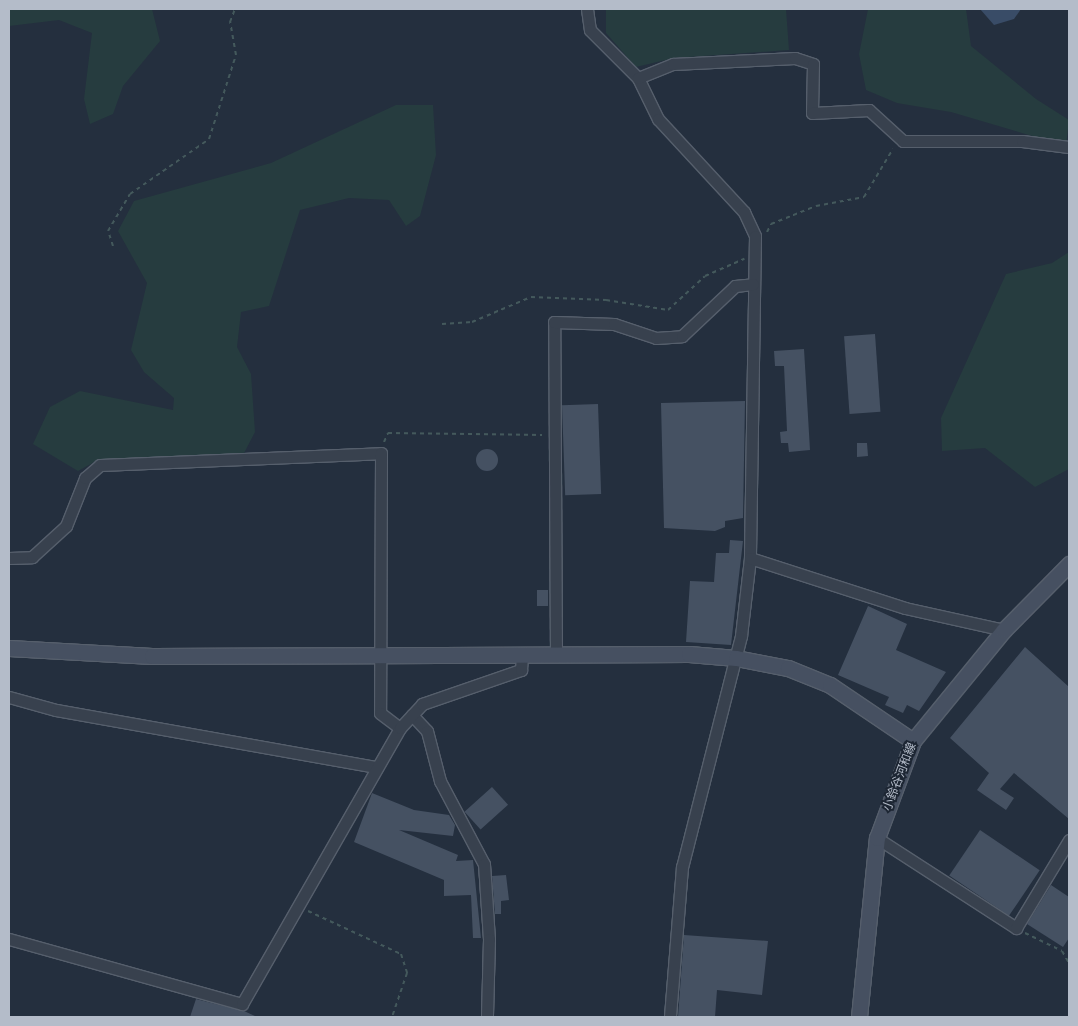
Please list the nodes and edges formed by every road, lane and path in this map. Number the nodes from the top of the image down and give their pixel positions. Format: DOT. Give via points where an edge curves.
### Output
graph roads {
  1 [pos="235,9"];
  2 [pos="588,9"];
  3 [pos="638,78"];
  4 [pos="903,141"];
  5 [pos="1069,147"];
  6 [pos="113,246"];
  7 [pos="755,255"];
  8 [pos="753,284"];
  9 [pos="442,324"];
  10 [pos="552,435"];
  11 [pos="381,453"];
  12 [pos="9,558"];
  13 [pos="750,558"];
  14 [pos="1069,564"];
  15 [pos="1004,630"];
  16 [pos="9,648"];
  17 [pos="381,656"];
  18 [pos="522,656"];
  19 [pos="556,656"];
  20 [pos="736,658"];
  21 [pos="9,697"];
  22 [pos="412,715"];
  23 [pos="400,728"];
  24 [pos="913,741"];
  25 [pos="375,767"];
  26 [pos="878,838"];
  27 [pos="1069,840"];
  28 [pos="299,902"];
  29 [pos="1016,928"];
  30 [pos="9,939"];
  31 [pos="1069,963"];
  32 [pos="392,1017"];
  33 [pos="487,1017"];
  34 [pos="670,1017"];
  35 [pos="859,1017"];
  1 -- 6 [label="path" via="230,22 236,55 209,139 130,194 108,231"];
  2 -- 3 [label="street" via="590,30"];
  3 -- 4 [label="street" via="673,64 795,58 813,64 812,113 869,110 892,126"];
  3 -- 7 [label="street" via="658,119 744,212 755,236"];
  4 -- 5 [label="street" via="1022,141"];
  4 -- 7 [label="path" via="886,154 879,179 864,198 816,206 770,224"];
  7 -- 8 [label="street"];
  7 -- 9 [label="path" via="705,276 668,310 606,300 531,297 472,322"];
  8 -- 10 [label="street" via="734,286 682,336 656,338 614,324 554,322"];
  8 -- 13 [label="street"];
  10 -- 11 [label="path" via="388,433"];
  10 -- 19 [label="street"];
  11 -- 12 [label="street" via="100,465 85,478 66,526 32,557"];
  11 -- 17 [label="street"];
  13 -- 15 [label="street" via="905,608"];
  13 -- 20 [label="street"];
  14 -- 15 [label="street, 小鈴谷河和線"];
  15 -- 24 [label="street, 小鈴谷河和線"];
  16 -- 17 [label="street" via="152,656"];
  17 -- 18 [label="street"];
  17 -- 23 [label="street" via="380,713"];
  18 -- 19 [label="street"];
  18 -- 22 [label="street" via="521,670 443,695 422,704"];
  19 -- 20 [label="street"];
  20 -- 24 [label="street" via="788,668 830,685"];
  20 -- 34 [label="street" via="682,867"];
  21 -- 25 [label="street" via="56,710"];
  22 -- 23 [label="street"];
  22 -- 33 [label="street" via="427,731 440,781 484,864 489,938"];
  23 -- 25 [label="street"];
  24 -- 26 [label="street, 小鈴谷河和線"];
  25 -- 28 [label="street"];
  26 -- 29 [label="street"];
  26 -- 35 [label="street, 小鈴谷河和線"];
  27 -- 29 [label="street"];
  28 -- 30 [label="street" via="242,1004"];
  28 -- 32 [label="path" via="312,914 401,954 407,974"];
  29 -- 31 [label="path" via="1062,951"];
}
